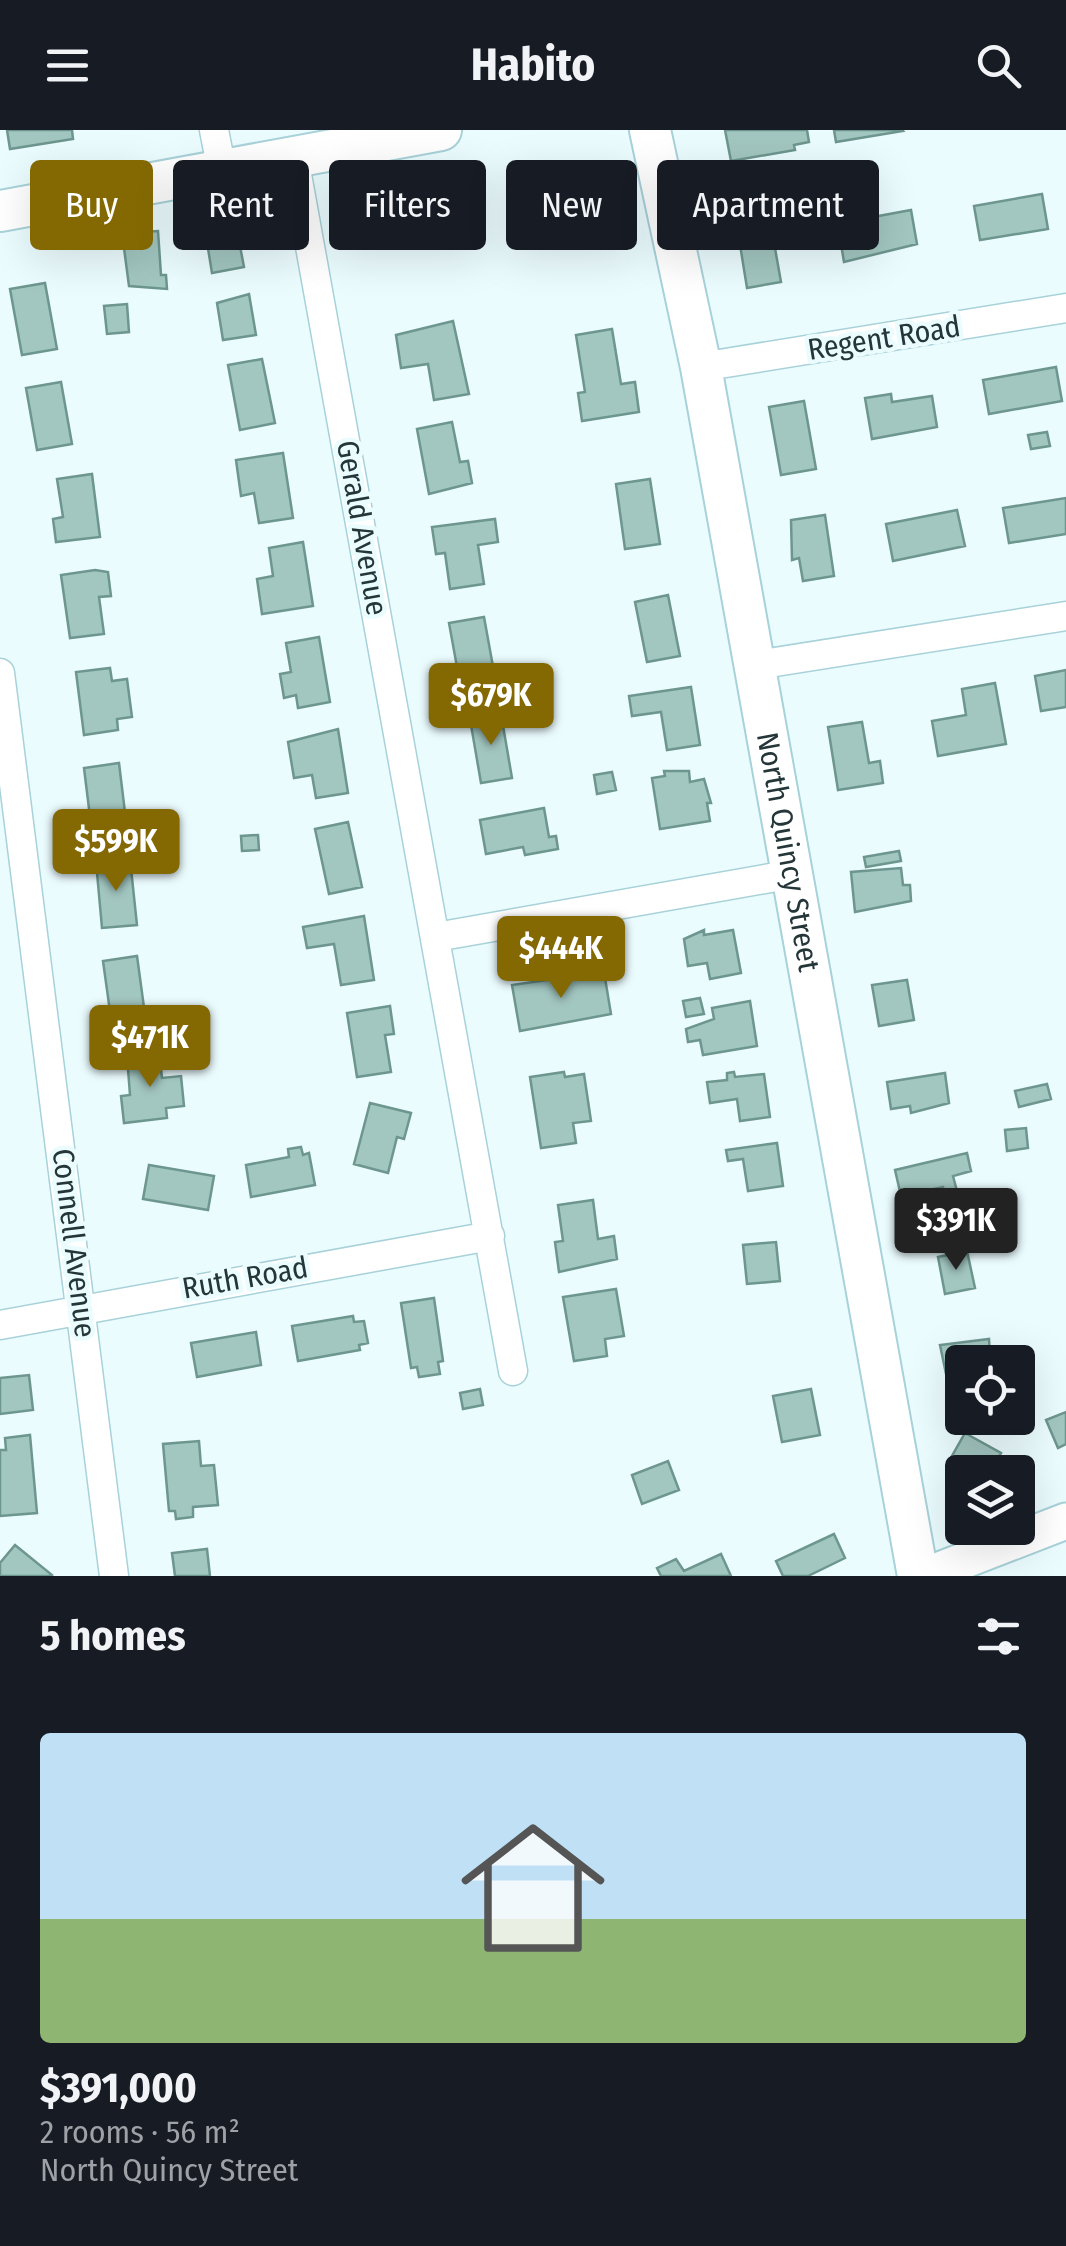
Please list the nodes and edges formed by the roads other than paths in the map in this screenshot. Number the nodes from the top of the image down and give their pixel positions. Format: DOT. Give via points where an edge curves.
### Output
graph roads {
  1 [pos="214,130"];
  2 [pos="441,130"];
  3 [pos="650,130"];
  4 [pos="294,158"];
  5 [pos="220,160"];
  6 [pos="283,160"];
  7 [pos="173,180"];
  8 [pos="0,211"];
  9 [pos="1066,308"];
  10 [pos="701,367"];
  11 [pos="1066,616"];
  12 [pos="756,665"];
  13 [pos="0,672"];
  14 [pos="793,874"];
  15 [pos="436,937"];
  16 [pos="490,1236"];
  17 [pos="83,1307"];
  18 [pos="0,1325"];
  19 [pos="513,1371"];
  20 [pos="1066,1521"];
  21 [pos="114,1576"];
  22 [pos="921,1576"];
  1 -- 5 [label="street"];
  2 -- 4 [label="main road"];
  3 -- 10 [label="main road, North Quincy Street"];
  4 -- 6 [label="main road"];
  4 -- 15 [label="street, Gerald Avenue"];
  7 -- 8 [label="main road"];
  9 -- 10 [label="street, Regent Road"];
  10 -- 12 [label="main road, North Quincy Street"];
  11 -- 12 [label="street"];
  12 -- 14 [label="main road, North Quincy Street"];
  13 -- 17 [label="street, Connell Avenue"];
  14 -- 15 [label="street"];
  14 -- 22 [label="main road, North Quincy Street"];
  15 -- 16 [label="street, Gerald Avenue"];
  16 -- 17 [label="street, Ruth Road"];
  16 -- 19 [label="street, Gerald Avenue"];
  17 -- 18 [label="street, Ruth Road"];
  17 -- 21 [label="street, Connell Avenue"];
  20 -- 22 [label="street"];
}
